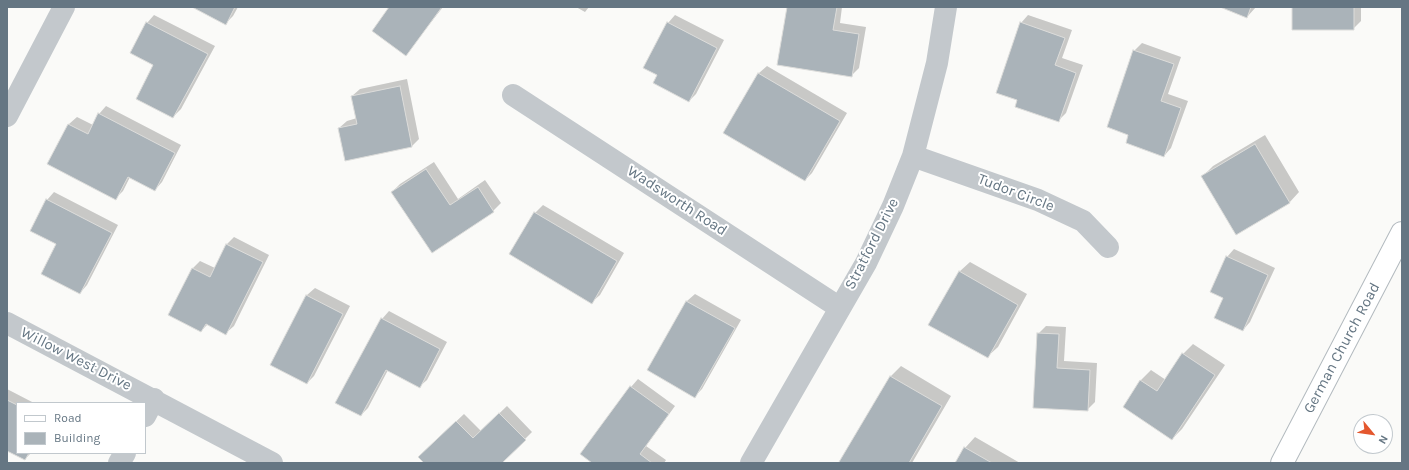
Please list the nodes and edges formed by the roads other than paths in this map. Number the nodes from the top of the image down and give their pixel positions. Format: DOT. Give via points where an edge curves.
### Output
graph roads {
  1 [pos="64,7"];
  2 [pos="946,7"];
  3 [pos="514,95"];
  4 [pos="7,116"];
  5 [pos="913,156"];
  6 [pos="1400,244"];
  7 [pos="1108,247"];
  8 [pos="840,308"];
  9 [pos="7,323"];
  10 [pos="140,402"];
  11 [pos="150,408"];
  12 [pos="124,454"];
  13 [pos="120,463"];
  14 [pos="272,463"];
  15 [pos="751,463"];
  16 [pos="1282,463"];
  1 -- 4 [label="street"];
  2 -- 5 [label="street, Stratford Drive" via="937,63"];
  3 -- 8 [label="street, Wadsworth Road"];
  5 -- 7 [label="street, Tudor Circle" via="1038,200 1083,221"];
  5 -- 8 [label="street, Stratford Drive" via="866,263"];
  6 -- 16 [label="street, German Church Road"];
  8 -- 15 [label="street, Stratford Drive"];
  9 -- 10 [label="street, Willow West Drive"];
  11 -- 14 [label="street, Willow West Drive"];
  12 -- 13 [label="street"];
}
